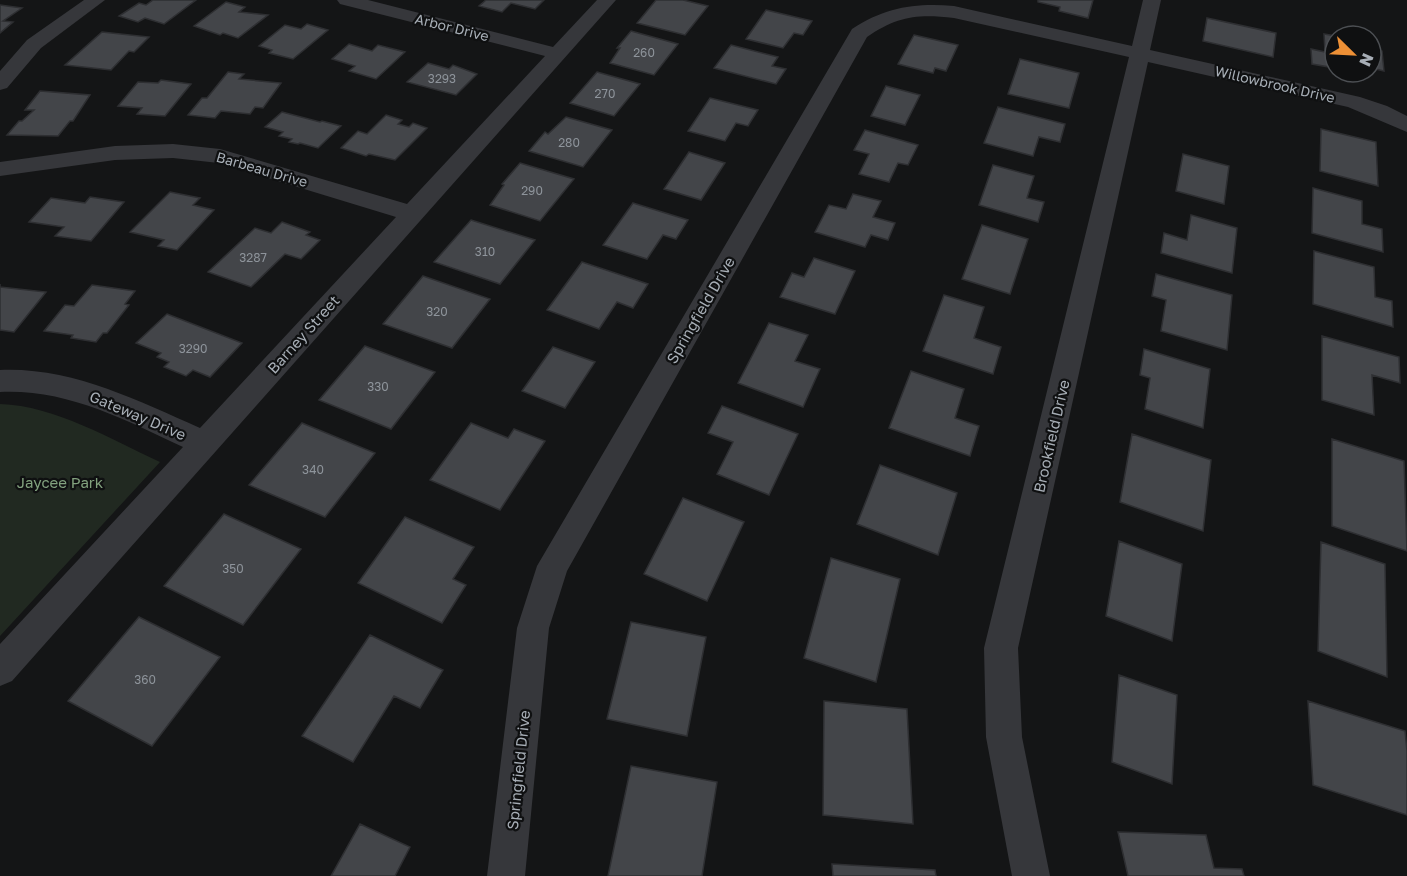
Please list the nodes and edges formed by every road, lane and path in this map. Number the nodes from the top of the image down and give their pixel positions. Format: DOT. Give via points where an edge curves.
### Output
graph roads {
  1 [pos="96,0"];
  2 [pos="346,0"];
  3 [pos="607,0"];
  4 [pos="1152,0"];
  5 [pos="558,54"];
  6 [pos="1140,54"];
  7 [pos="0,84"];
  8 [pos="1407,125"];
  9 [pos="0,169"];
  10 [pos="412,214"];
  11 [pos="0,381"];
  12 [pos="204,443"];
  13 [pos="0,669"];
  14 [pos="506,876"];
  15 [pos="1031,876"];
  1 -- 7 [label="street" via="41,37"];
  2 -- 5 [label="street, Arbor Drive"];
  3 -- 5 [label="street, Barney Street"];
  4 -- 6 [label="street, Brookfield Drive"];
  5 -- 10 [label="street, Barney Street"];
  6 -- 8 [label="street, Willowbrook Drive" via="1353,102"];
  6 -- 14 [label="street, Springfield Drive" via="954,12 916,8 879,19 859,33 553,566 533,628"];
  6 -- 15 [label="street, Brookfield Drive" via="1001,648 1004,737"];
  9 -- 10 [label="street, Barbeau Drive" via="115,153 173,151 220,156"];
  10 -- 12 [label="street, Barney Street"];
  11 -- 12 [label="street, Gateway Drive" via="25,380 97,396"];
  12 -- 13 [label="street, Barney Street"];
}
